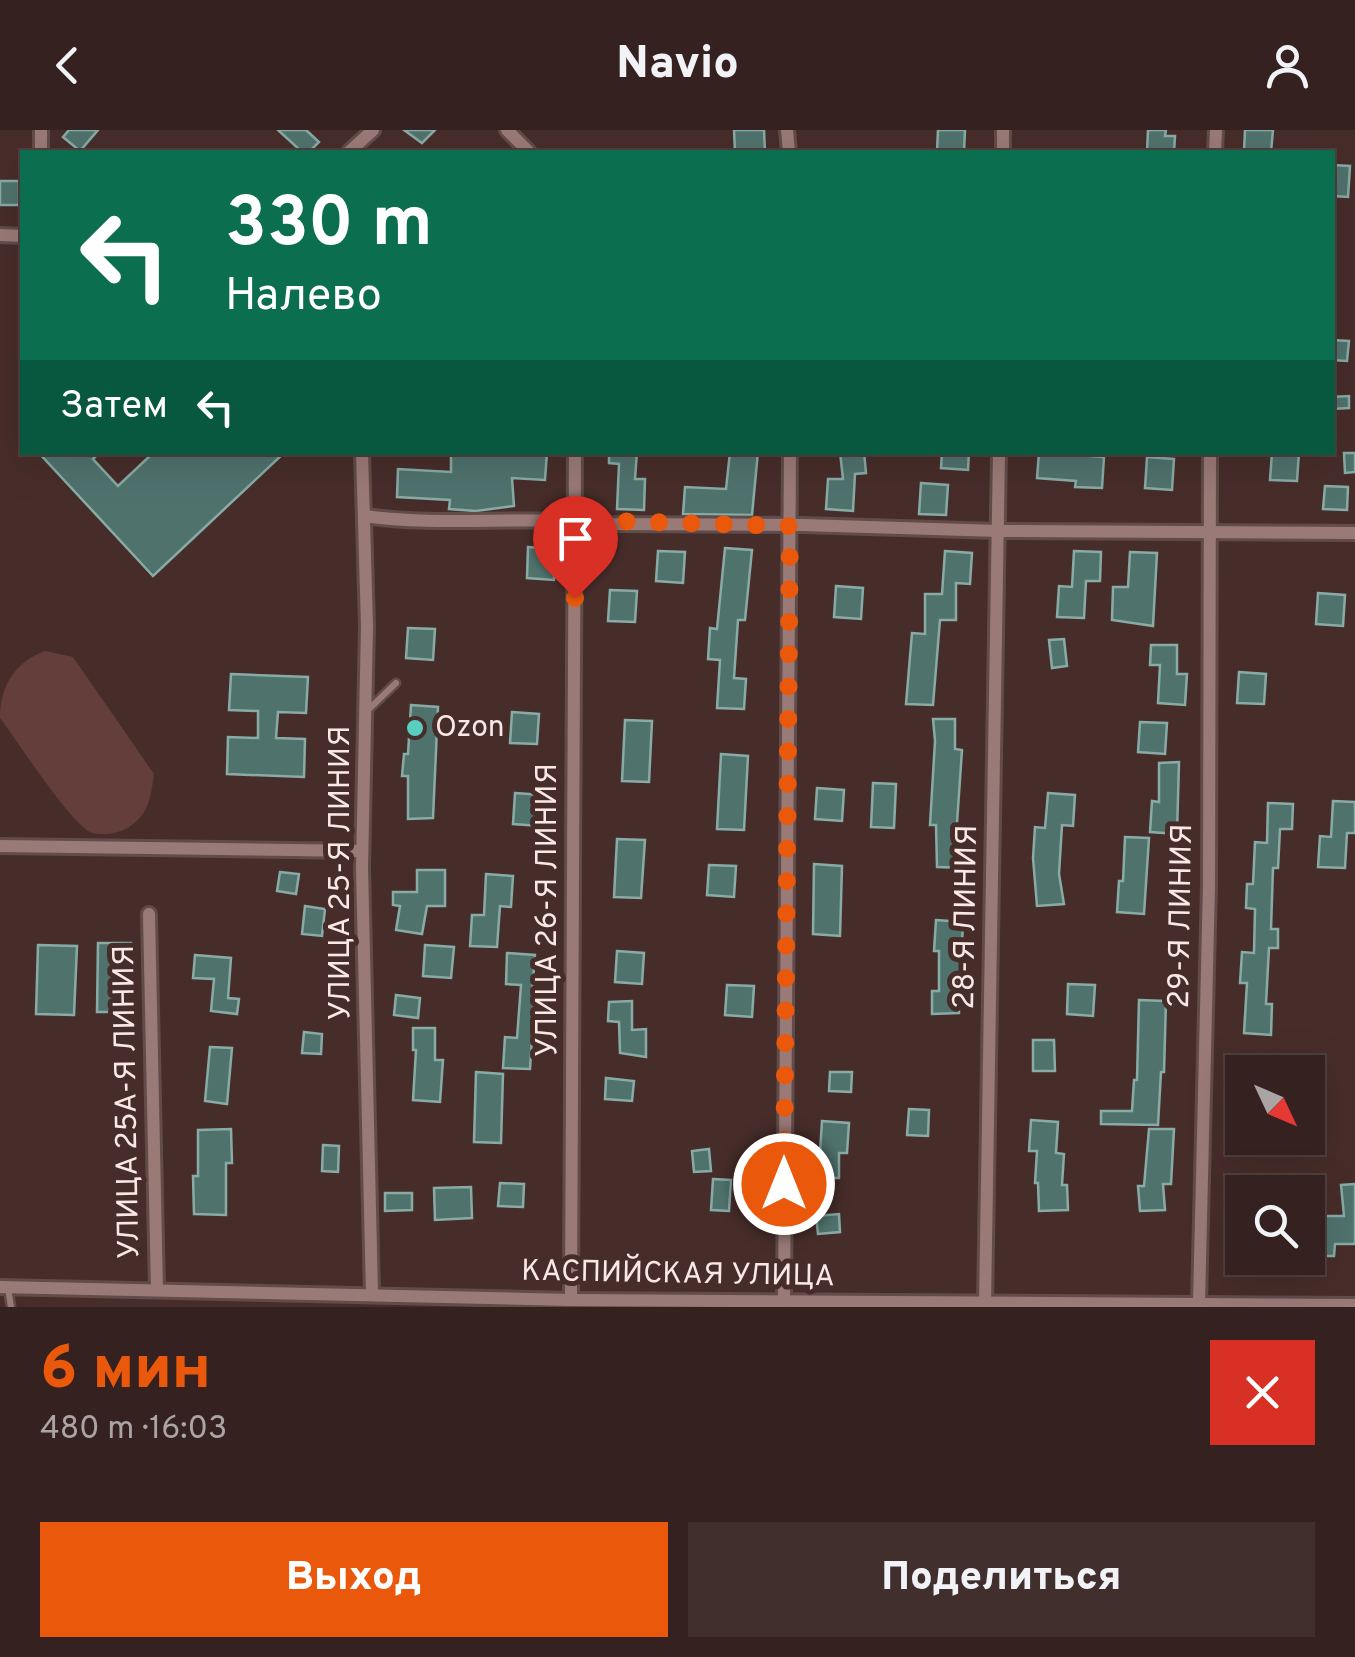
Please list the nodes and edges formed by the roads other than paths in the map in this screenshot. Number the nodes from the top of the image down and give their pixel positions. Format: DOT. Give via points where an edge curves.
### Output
graph roads {
  1 [pos="373,130"];
  2 [pos="508,130"];
  3 [pos="351,150"];
  4 [pos="527,150"];
  5 [pos="362,455"];
  6 [pos="575,455"];
  7 [pos="790,455"];
  8 [pos="999,455"];
  9 [pos="1210,455"];
  10 [pos="364,516"];
  11 [pos="575,520"];
  12 [pos="790,526"];
  13 [pos="1208,530"];
  14 [pos="998,531"];
  15 [pos="1355,533"];
  16 [pos="396,683"];
  17 [pos="365,713"];
  18 [pos="0,846"];
  19 [pos="362,851"];
  20 [pos="149,914"];
  21 [pos="4,1287"];
  22 [pos="156,1290"];
  23 [pos="372,1294"];
  24 [pos="260,1300"];
  25 [pos="571,1300"];
  26 [pos="784,1301"];
  27 [pos="1200,1302"];
  28 [pos="814,1304"];
  29 [pos="986,1304"];
  30 [pos="961,1305"];
  31 [pos="1106,1305"];
  32 [pos="1256,1305"];
  33 [pos="1355,1305"];
  34 [pos="11,1307"];
  1 -- 3 [label="street"];
  2 -- 4 [label="street"];
  5 -- 10 [label="street, УЛИЦА 25-Я ЛИНИЯ"];
  6 -- 11 [label="street, УЛИЦА 26-Я ЛИНИЯ"];
  7 -- 12 [label="street"];
  8 -- 14 [label="street, 28-Я ЛИНИЯ"];
  9 -- 13 [label="street, 29-Я ЛИНИЯ"];
  10 -- 11 [label="street"];
  10 -- 17 [label="street, УЛИЦА 25-Я ЛИНИЯ"];
  11 -- 12 [label="street"];
  11 -- 25 [label="street, УЛИЦА 26-Я ЛИНИЯ"];
  12 -- 14 [label="street"];
  12 -- 26 [label="street"];
  13 -- 14 [label="street"];
  13 -- 15 [label="street"];
  13 -- 27 [label="street, 29-Я ЛИНИЯ"];
  14 -- 29 [label="street, 28-Я ЛИНИЯ"];
  16 -- 17 [label="lane"];
  17 -- 19 [label="street, УЛИЦА 25-Я ЛИНИЯ"];
  18 -- 19 [label="street"];
  19 -- 23 [label="street, УЛИЦА 25-Я ЛИНИЯ"];
  20 -- 22 [label="street, УЛИЦА 25А-Я ЛИНИЯ"];
  21 -- 22 [label="street, КАСПИЙСКАЯ УЛИЦА"];
  21 -- 34 [label="lane"];
  22 -- 24 [label="street, КАСПИЙСКАЯ УЛИЦА"];
  23 -- 24 [label="street, КАСПИЙСКАЯ УЛИЦА"];
  23 -- 25 [label="street, КАСПИЙСКАЯ УЛИЦА"];
  25 -- 26 [label="street, КАСПИЙСКАЯ УЛИЦА"];
  26 -- 28 [label="street, КАСПИЙСКАЯ УЛИЦА"];
  27 -- 31 [label="street, КАСПИЙСКАЯ УЛИЦА"];
  27 -- 32 [label="street, КАСПИЙСКАЯ УЛИЦА"];
  28 -- 30 [label="street, КАСПИЙСКАЯ УЛИЦА"];
  29 -- 30 [label="street, КАСПИЙСКАЯ УЛИЦА"];
  29 -- 31 [label="street, КАСПИЙСКАЯ УЛИЦА"];
  32 -- 33 [label="street, КАСПИЙСКАЯ УЛИЦА"];
}
